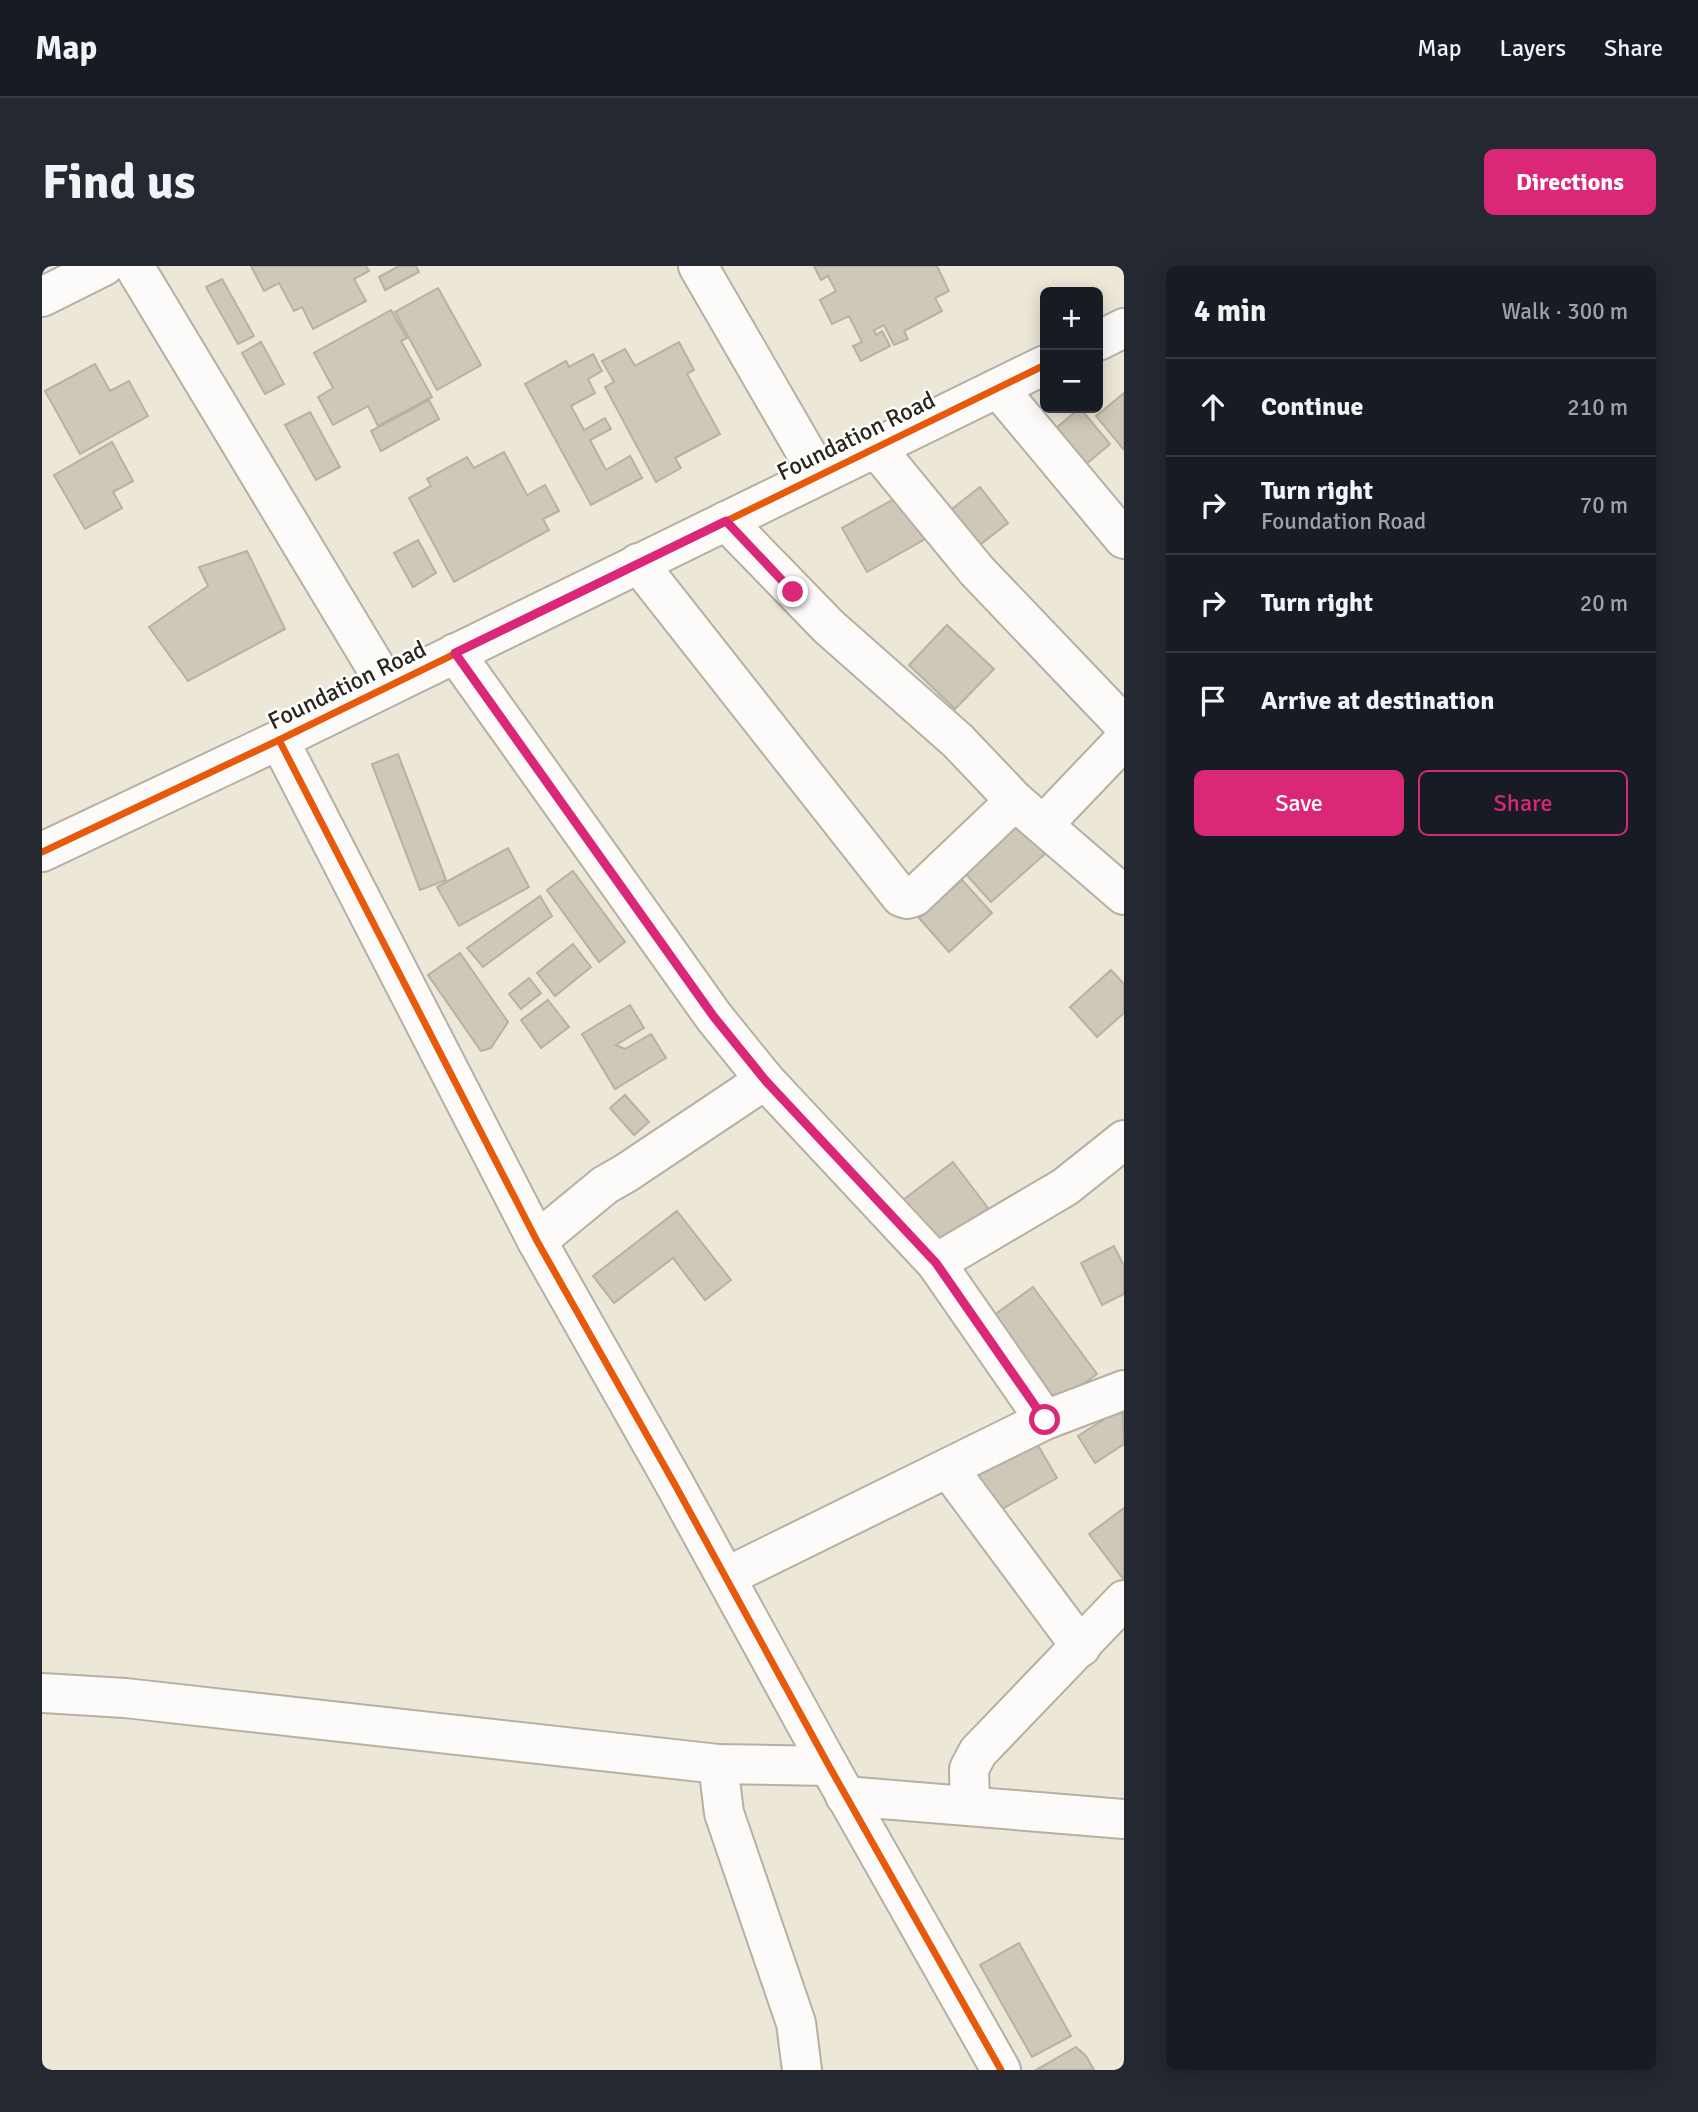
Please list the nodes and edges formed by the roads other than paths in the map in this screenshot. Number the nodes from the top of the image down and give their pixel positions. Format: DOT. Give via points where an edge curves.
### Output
graph roads {
  1 [pos="104,266"];
  2 [pos="134,266"];
  3 [pos="698,266"];
  4 [pos="42,297"];
  5 [pos="1124,328"];
  6 [pos="1103,338"];
  7 [pos="1040,367"];
  8 [pos="998,388"];
  9 [pos="876,447"];
  10 [pos="819,475"];
  11 [pos="726,521"];
  12 [pos="1124,539"];
  13 [pos="638,563"];
  14 [pos="455,653"];
  15 [pos="387,686"];
  16 [pos="1124,725"];
  17 [pos="279,740"];
  18 [pos="1124,740"];
  19 [pos="1015,801"];
  20 [pos="1043,825"];
  21 [pos="42,852"];
  22 [pos="1124,895"];
  23 [pos="765,1080"];
  24 [pos="1124,1139"];
  25 [pos="537,1241"];
  26 [pos="936,1263"];
  27 [pos="1124,1390"];
  28 [pos="1045,1420"];
  29 [pos="948,1468"];
  30 [pos="726,1577"];
  31 [pos="1124,1600"];
  32 [pos="1081,1647"];
  33 [pos="42,1693"];
  34 [pos="718,1764"];
  35 [pos="837,1781"];
  36 [pos="970,1806"];
  37 [pos="1124,1819"];
  38 [pos="802,2070"];
  39 [pos="1002,2070"];
  1 -- 4 [label="street"];
  2 -- 15 [label="street"];
  3 -- 10 [label="street"];
  5 -- 6 [label="street"];
  7 -- 8 [label="street, Foundation Road"];
  8 -- 9 [label="street, Foundation Road"];
  8 -- 12 [label="street"];
  9 -- 10 [label="street, Foundation Road"];
  9 -- 16 [label="street" via="976,571"];
  10 -- 11 [label="street, Foundation Road"];
  11 -- 13 [label="street, Foundation Road"];
  11 -- 19 [label="street" via="828,627 958,741"];
  13 -- 14 [label="street, Foundation Road"];
  13 -- 19 [label="street" via="901,897 914,897"];
  14 -- 15 [label="street, Foundation Road"];
  14 -- 23 [label="street" via="714,1017"];
  15 -- 17 [label="street, Foundation Road"];
  17 -- 21 [label="street, Foundation Road"];
  17 -- 25 [label="street"];
  18 -- 20 [label="street"];
  19 -- 20 [label="street"];
  20 -- 22 [label="street"];
  23 -- 25 [label="street" via="605,1185"];
  23 -- 26 [label="street"];
  24 -- 26 [label="street" via="1065,1187"];
  25 -- 30 [label="street"];
  26 -- 28 [label="street"];
  27 -- 28 [label="street"];
  28 -- 29 [label="street"];
  29 -- 30 [label="street"];
  29 -- 32 [label="street"];
  30 -- 35 [label="street"];
  31 -- 32 [label="street"];
  32 -- 36 [label="street" via="978,1752 970,1769"];
  33 -- 34 [label="street" via="125,1698"];
  34 -- 35 [label="street"];
  34 -- 38 [label="street" via="724,1812 796,2024"];
  35 -- 36 [label="street"];
  35 -- 39 [label="street"];
  36 -- 37 [label="street"];
}
